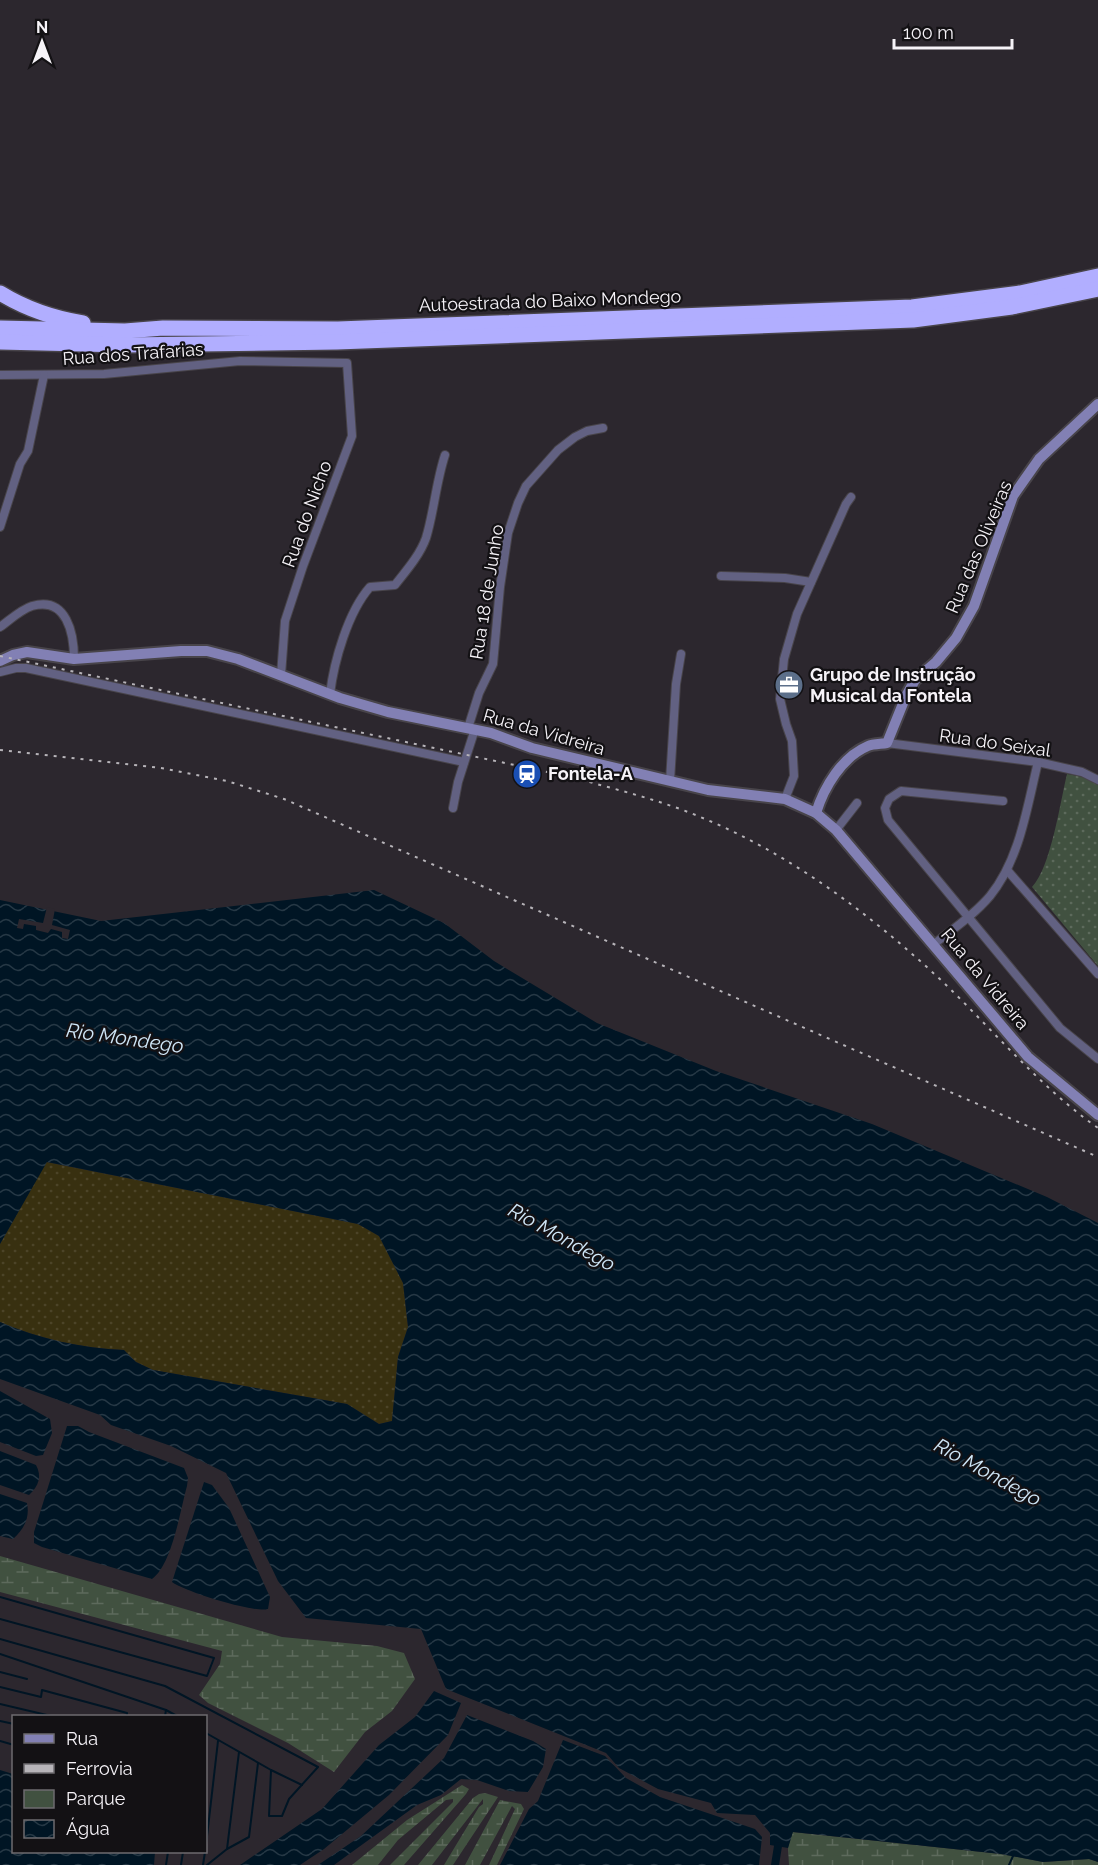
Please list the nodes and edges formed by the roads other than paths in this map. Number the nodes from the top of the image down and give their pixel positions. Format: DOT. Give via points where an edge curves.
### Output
graph roads {
  1 [pos="1098,276"];
  2 [pos="1098,289"];
  3 [pos="0,293"];
  4 [pos="0,328"];
  5 [pos="163,328"];
  6 [pos="3,342"];
  7 [pos="347,363"];
  8 [pos="0,375"];
  9 [pos="44,375"];
  10 [pos="1098,404"];
  11 [pos="603,428"];
  12 [pos="445,455"];
  13 [pos="851,497"];
  14 [pos="0,527"];
  15 [pos="721,576"];
  16 [pos="811,582"];
  17 [pos="0,627"];
  18 [pos="681,654"];
  19 [pos="74,659"];
  20 [pos="0,661"];
  21 [pos="0,672"];
  22 [pos="281,675"];
  23 [pos="330,694"];
  24 [pos="471,728"];
  25 [pos="887,743"];
  26 [pos="464,762"];
  27 [pos="1038,762"];
  28 [pos="1098,780"];
  29 [pos="670,781"];
  30 [pos="785,799"];
  31 [pos="1003,801"];
  32 [pos="857,803"];
  33 [pos="453,808"];
  34 [pos="816,813"];
  35 [pos="836,830"];
  36 [pos="1007,870"];
  37 [pos="969,917"];
  38 [pos="934,944"];
  39 [pos="1098,974"];
  40 [pos="1098,1059"];
  41 [pos="1098,1115"];
  1 -- 5 [label="highway, Autoestrada do Baixo Mondego" via="1020,293 912,307 338,329"];
  2 -- 6 [label="highway, Autoestrada do Baixo Mondego" via="1012,307 913,320 337,342"];
  3 -- 5 [label="highway" via="53,318 84,324"];
  4 -- 5 [label="highway, Autoestrada do Baixo Mondego"];
  7 -- 9 [label="street, Rua dos Trafarias" via="240,361 104,374"];
  7 -- 22 [label="street, Rua do Nicho" via="352,436 285,621"];
  8 -- 9 [label="street"];
  9 -- 14 [label="street, Rua dos Trafarias" via="28,451 20,464"];
  10 -- 25 [label="street, Rua das Oliveiras" via="1039,459 1013,496 974,606 956,638 915,680"];
  11 -- 24 [label="street, Rua 18 de Junho" via="581,434 558,450 526,486 518,503 508,533 493,664 479,693"];
  12 -- 23 [label="street" via="426,539 395,585 370,587 360,599 334,664"];
  13 -- 16 [label="street"];
  15 -- 16 [label="street"];
  16 -- 30 [label="street" via="797,614 780,687 792,741 794,776"];
  17 -- 19 [label="street" via="24,609 47,605 68,621 74,639"];
  18 -- 29 [label="street"];
  19 -- 20 [label="street, Rua da Vidreira" via="27,652"];
  19 -- 22 [label="street, Rua da Vidreira" via="207,651"];
  21 -- 26 [label="street" via="26,668"];
  22 -- 23 [label="street, Rua da Vidreira"];
  23 -- 24 [label="street, Rua da Vidreira" via="388,712"];
  24 -- 26 [label="street, Rua 18 de Junho"];
  24 -- 29 [label="street, Rua da Vidreira" via="532,748"];
  25 -- 27 [label="street, Rua do Seixal"];
  25 -- 34 [label="street" via="869,745 848,758 825,789"];
  26 -- 33 [label="street, Rua 18 de Junho"];
  27 -- 28 [label="street, Rua do Seixal" via="1082,772"];
  27 -- 36 [label="street"];
  29 -- 30 [label="street, Rua da Vidreira" via="708,790"];
  30 -- 34 [label="street, Rua da Vidreira"];
  31 -- 37 [label="street" via="904,791 894,794 886,804 888,820"];
  32 -- 35 [label="street"];
  34 -- 35 [label="street, Rua da Vidreira"];
  35 -- 38 [label="street, Rua da Vidreira"];
  36 -- 37 [label="street"];
  36 -- 39 [label="street"];
  37 -- 38 [label="street"];
  37 -- 40 [label="street" via="1060,1028"];
  38 -- 41 [label="street, Rua da Vidreira" via="1028,1057"];
}
